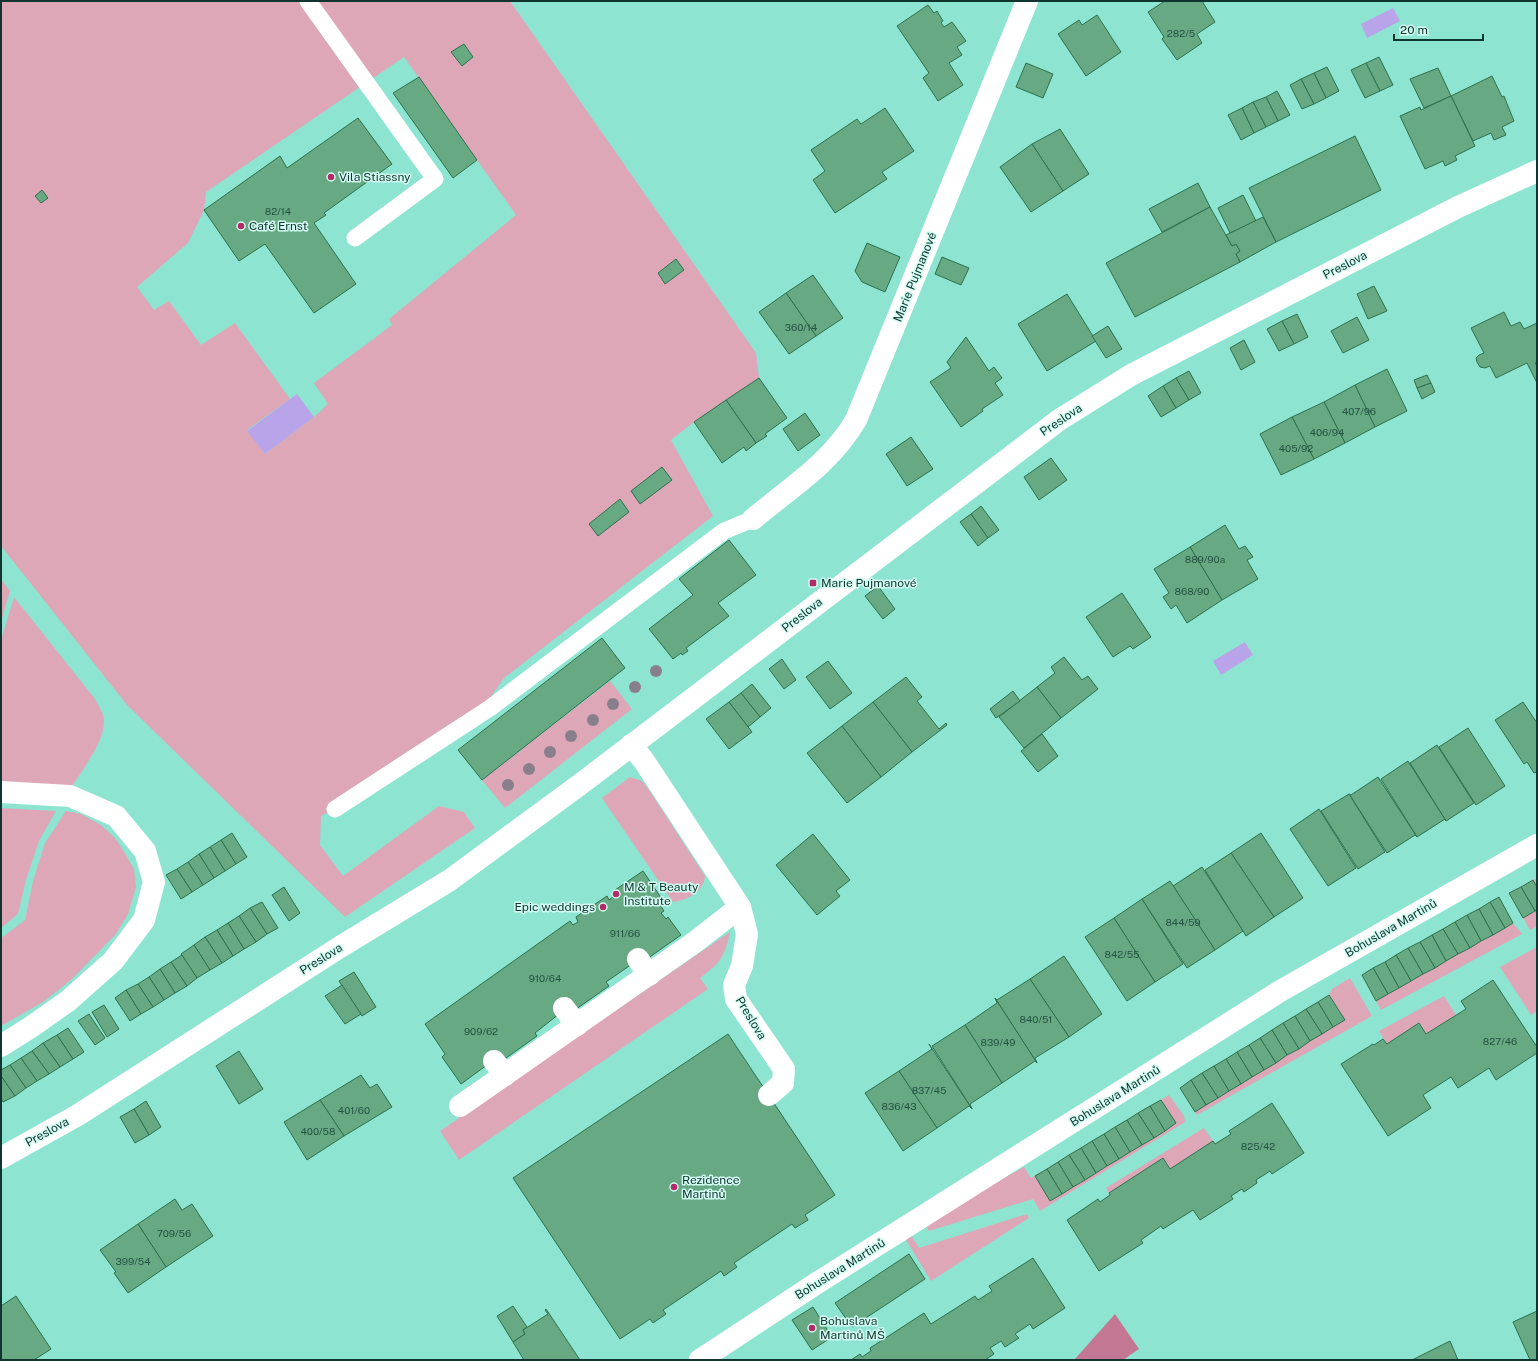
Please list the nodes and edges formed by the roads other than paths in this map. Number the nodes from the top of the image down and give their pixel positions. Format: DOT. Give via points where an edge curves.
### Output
graph roads {
  1 [pos="308,1"];
  2 [pos="1027,1"];
  3 [pos="1537,170"];
  4 [pos="355,238"];
  5 [pos="753,519"];
  6 [pos="631,745"];
  7 [pos="1,792"];
  8 [pos="335,809"];
  9 [pos="1537,846"];
  10 [pos="740,908"];
  11 [pos="1,1046"];
  12 [pos="769,1095"];
  13 [pos="460,1106"];
  14 [pos="1,1158"];
  15 [pos="700,1360"];
  1 -- 4 [label="lane" via="436,179"];
  2 -- 5 [label="street, Marie Pujmanové" via="856,420 847,436 824,462"];
  3 -- 6 [label="street, Preslova" via="1458,207 1131,375 1059,420"];
  5 -- 8 [label="lane" via="724,531 490,708"];
  6 -- 10 [label="street, Preslova"];
  6 -- 14 [label="street, Preslova" via="450,880 340,947 78,1115"];
  7 -- 11 [label="street" via="70,796 116,816 145,851 154,882 144,920 113,961 68,1001"];
  9 -- 15 [label="street, Bohuslava Martinů" via="1282,990 817,1283"];
  10 -- 12 [label="street, Preslova" via="747,934 742,966 734,985 736,999 784,1069 783,1083"];
  10 -- 13 [label="street" via="643,967 571,1016 499,1068"];
}
